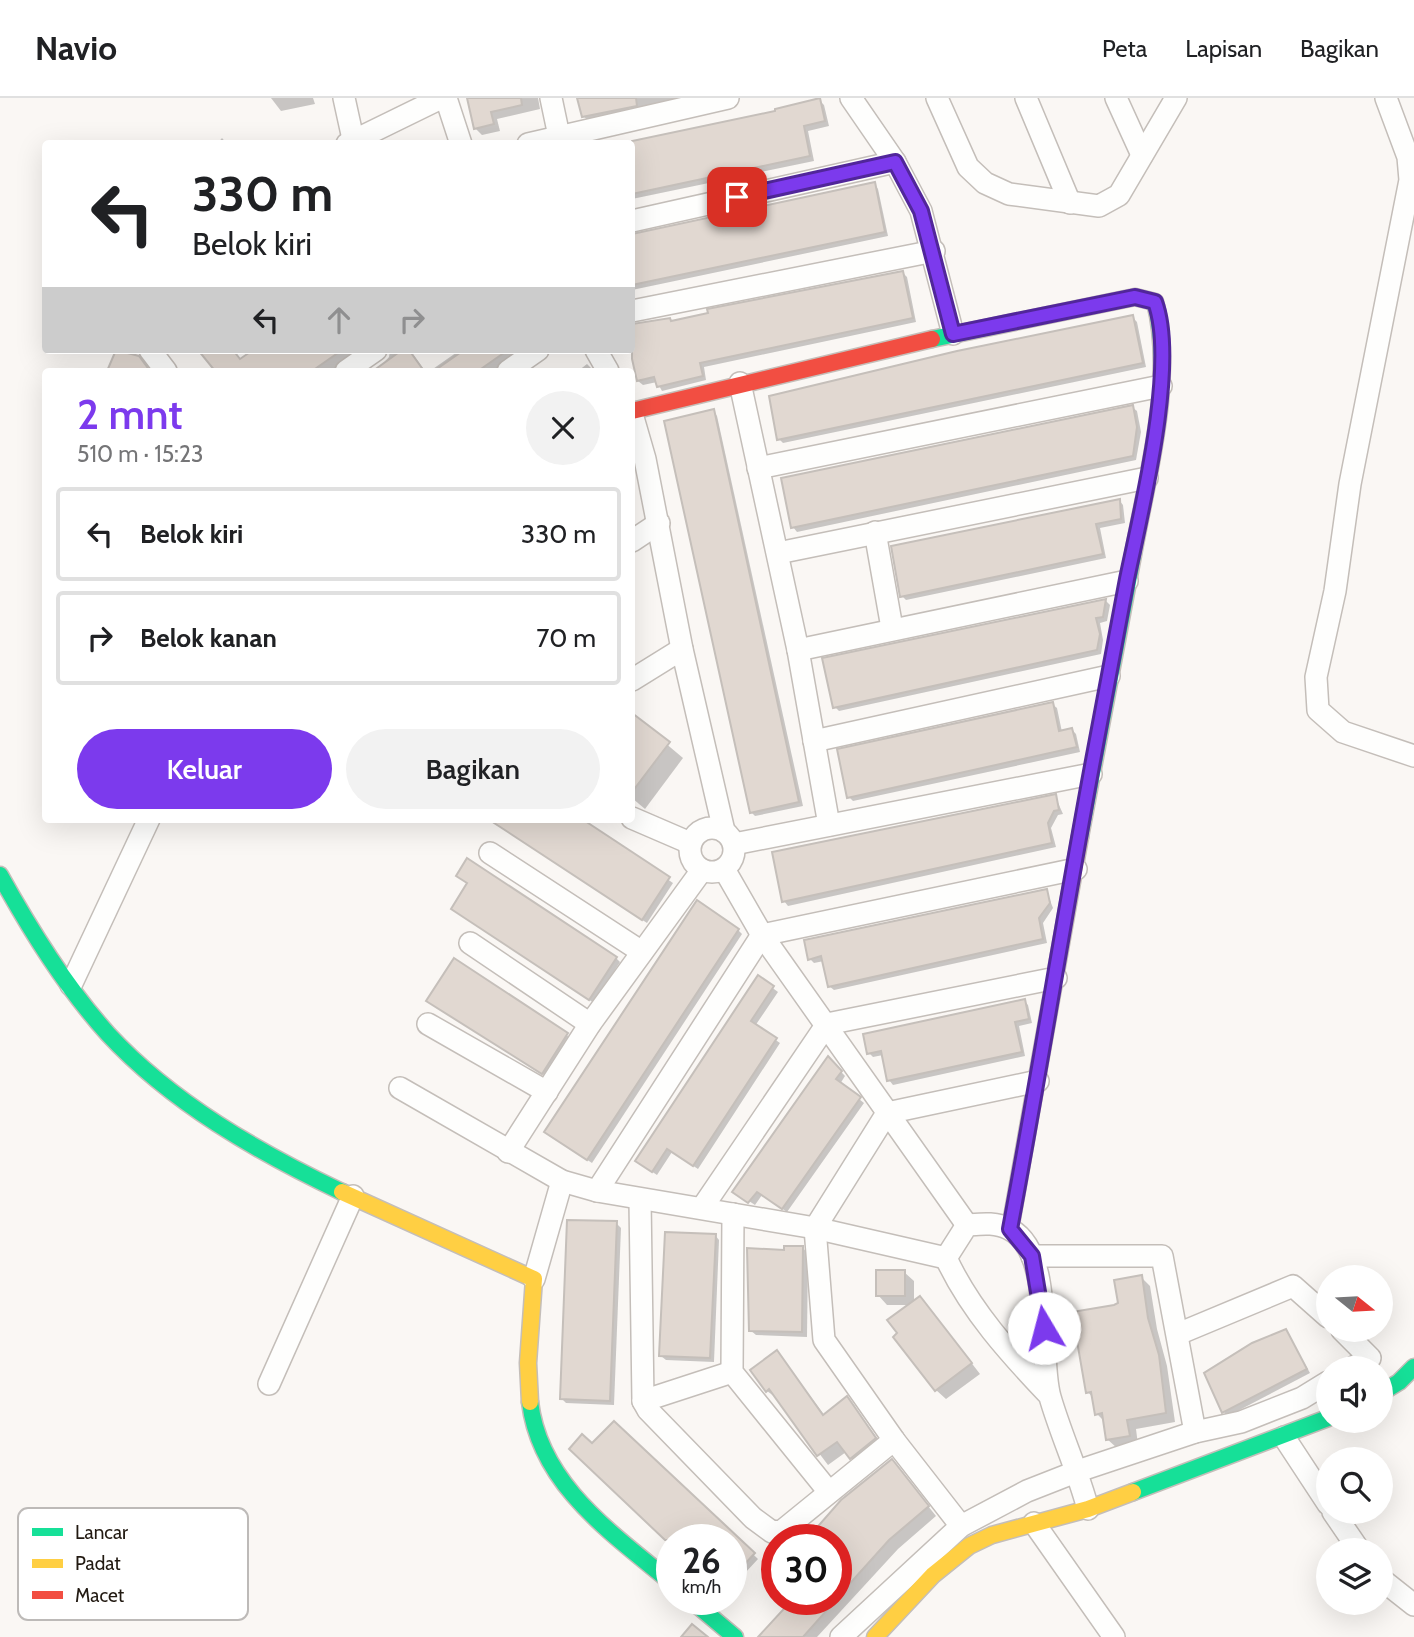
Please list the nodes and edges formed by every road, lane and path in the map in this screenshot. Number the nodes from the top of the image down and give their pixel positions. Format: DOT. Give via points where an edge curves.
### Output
graph roads {
  1 [pos="344,98"];
  2 [pos="441,98"];
  3 [pos="446,98"];
  4 [pos="551,98"];
  5 [pos="728,98"];
  6 [pos="851,98"];
  7 [pos="937,98"];
  8 [pos="1026,98"];
  9 [pos="1116,98"];
  10 [pos="1176,98"];
  11 [pos="1386,98"];
  12 [pos="559,136"];
  13 [pos="350,140"];
  14 [pos="352,140"];
  15 [pos="460,140"];
  16 [pos="544,140"];
  17 [pos="1142,155"];
  18 [pos="1411,156"];
  19 [pos="895,162"];
  20 [pos="1070,203"];
  21 [pos="635,219"];
  22 [pos="934,251"];
  23 [pos="635,310"];
  24 [pos="953,334"];
  25 [pos="153,354"];
  26 [pos="370,354"];
  27 [pos="532,354"];
  28 [pos="164,368"];
  29 [pos="350,368"];
  30 [pos="512,368"];
  31 [pos="740,383"];
  32 [pos="1161,386"];
  33 [pos="635,412"];
  34 [pos="635,425"];
  35 [pos="758,468"];
  36 [pos="1147,478"];
  37 [pos="659,523"];
  38 [pos="875,532"];
  39 [pos="635,539"];
  40 [pos="778,553"];
  41 [pos="1127,581"];
  42 [pos="892,628"];
  43 [pos="681,649"];
  44 [pos="798,650"];
  45 [pos="1109,676"];
  46 [pos="635,678"];
  47 [pos="814,741"];
  48 [pos="1414,756"];
  49 [pos="1091,774"];
  50 [pos="635,819"];
  51 [pos="147,823"];
  52 [pos="829,825"];
  53 [pos="729,838"];
  54 [pos="690,843"];
  55 [pos="490,853"];
  56 [pos="724,869"];
  57 [pos="1076,869"];
  58 [pos="702,870"];
  59 [pos="0,875"];
  60 [pos="762,935"];
  61 [pos="470,943"];
  62 [pos="642,952"];
  63 [pos="1056,978"];
  64 [pos="71,985"];
  65 [pos="428,1024"];
  66 [pos="590,1024"];
  67 [pos="827,1024"];
  68 [pos="1038,1081"];
  69 [pos="400,1088"];
  70 [pos="547,1093"];
  71 [pos="887,1113"];
  72 [pos="508,1152"];
  73 [pos="562,1181"];
  74 [pos="597,1191"];
  75 [pos="353,1196"];
  76 [pos="640,1200"];
  77 [pos="702,1208"];
  78 [pos="733,1214"];
  79 [pos="967,1225"];
  80 [pos="815,1228"];
  81 [pos="1010,1229"];
  82 [pos="1032,1256"];
  83 [pos="946,1258"];
  84 [pos="534,1279"];
  85 [pos="1316,1306"];
  86 [pos="1178,1334"];
  87 [pos="1354,1342"];
  88 [pos="1369,1356"];
  89 [pos="1414,1367"];
  90 [pos="732,1372"];
  91 [pos="269,1384"];
  92 [pos="1393,1386"];
  93 [pos="1316,1389"];
  94 [pos="1049,1395"];
  95 [pos="643,1401"];
  96 [pos="1316,1423"];
  97 [pos="1195,1433"];
  98 [pos="1284,1437"];
  99 [pos="894,1440"];
  100 [pos="1078,1471"];
  101 [pos="1316,1486"];
  102 [pos="829,1492"];
  103 [pos="1088,1509"];
  104 [pos="1034,1523"];
  105 [pos="961,1526"];
  106 [pos="656,1569"];
  107 [pos="1393,1588"];
  108 [pos="1414,1605"];
  109 [pos="709,1615"];
  110 [pos="735,1637"];
  111 [pos="841,1637"];
  112 [pos="875,1637"];
  113 [pos="1114,1637"];
  1 -- 13 [label="street"];
  2 -- 14 [label="street"];
  3 -- 15 [label="street"];
  4 -- 12 [label="street"];
  5 -- 12 [label="street"];
  6 -- 19 [label="street"];
  7 -- 20 [label="street" via="968,167 985,183 1009,194"];
  8 -- 20 [label="street"];
  9 -- 17 [label="street"];
  10 -- 17 [label="street"];
  11 -- 18 [label="street"];
  12 -- 16 [label="street"];
  17 -- 20 [label="street" via="1119,195 1099,206"];
  18 -- 48 [label="street" via="1316,677 1318,710 1343,732"];
  19 -- 21 [label="street"];
  19 -- 22 [label="street" via="921,211"];
  22 -- 23 [label="street"];
  22 -- 24 [label="street"];
  24 -- 31 [label="street"];
  24 -- 32 [label="street" via="1135,297 1147,299 1155,302 1161,325"];
  25 -- 28 [label="street"];
  26 -- 29 [label="street"];
  27 -- 30 [label="street"];
  31 -- 33 [label="street"];
  31 -- 35 [label="street"];
  32 -- 35 [label="street"];
  32 -- 36 [label="street"];
  34 -- 37 [label="street"];
  35 -- 40 [label="street"];
  36 -- 38 [label="street"];
  36 -- 41 [label="street"];
  37 -- 39 [label="street"];
  37 -- 43 [label="street"];
  38 -- 40 [label="street"];
  38 -- 42 [label="street"];
  40 -- 44 [label="street"];
  41 -- 42 [label="street"];
  41 -- 45 [label="street"];
  42 -- 44 [label="street"];
  43 -- 46 [label="street"];
  43 -- 53 [label="street"];
  44 -- 47 [label="street"];
  45 -- 47 [label="street"];
  45 -- 49 [label="street"];
  47 -- 52 [label="street"];
  49 -- 52 [label="street"];
  49 -- 57 [label="street"];
  50 -- 54 [label="street"];
  51 -- 64 [label="street"];
  52 -- 53 [label="street"];
  53 -- 54 [label="street" via="717,827 701,830"];
  53 -- 56 [label="street" via="733,857"];
  54 -- 58 [label="street" via="692,860"];
  55 -- 62 [label="street"];
  56 -- 58 [label="street"];
  56 -- 60 [label="street"];
  57 -- 60 [label="street"];
  57 -- 63 [label="street"];
  58 -- 62 [label="street"];
  59 -- 64 [label="street"];
  60 -- 67 [label="street"];
  60 -- 74 [label="street"];
  61 -- 66 [label="street"];
  62 -- 66 [label="street"];
  63 -- 67 [label="street"];
  63 -- 68 [label="street"];
  64 -- 75 [label="street" via="124,1050 164,1087 256,1147"];
  65 -- 70 [label="street"];
  66 -- 70 [label="street"];
  67 -- 71 [label="street"];
  67 -- 77 [label="street"];
  68 -- 71 [label="street"];
  68 -- 81 [label="street"];
  69 -- 72 [label="street"];
  70 -- 72 [label="street"];
  71 -- 79 [label="street"];
  71 -- 80 [label="street"];
  72 -- 73 [label="street"];
  73 -- 74 [label="street"];
  73 -- 84 [label="street"];
  74 -- 76 [label="street"];
  75 -- 84 [label="street"];
  75 -- 91 [label="street"];
  76 -- 77 [label="street"];
  76 -- 95 [label="street"];
  77 -- 78 [label="street"];
  78 -- 80 [label="street"];
  78 -- 90 [label="street"];
  79 -- 81 [label="street"];
  79 -- 83 [label="street"];
  80 -- 83 [label="street"];
  80 -- 99 [label="street" via="824,1342"];
  81 -- 82 [label="street"];
  82 -- 86 [label="street" via="1161,1256"];
  82 -- 94 [label="street"];
  83 -- 94 [label="street" via="977,1311"];
  84 -- 106 [label="street" via="531,1411 546,1461 561,1483"];
  85 -- 86 [label="street" via="1293,1286"];
  86 -- 97 [label="street"];
  87 -- 88 [label="street"];
  89 -- 92 [label="street"];
  90 -- 95 [label="street"];
  90 -- 102 [label="street"];
  93 -- 97 [label="street" via="1241,1422"];
  94 -- 100 [label="street"];
  95 -- 102 [label="street" via="753,1518 772,1532 782,1531"];
  96 -- 98 [label="street"];
  97 -- 100 [label="street"];
  98 -- 101 [label="street"];
  98 -- 103 [label="street"];
  99 -- 102 [label="street"];
  99 -- 105 [label="street"];
  100 -- 103 [label="street"];
  100 -- 105 [label="street"];
  103 -- 104 [label="street"];
  104 -- 112 [label="street" via="969,1546 933,1574"];
  104 -- 113 [label="street"];
  105 -- 111 [label="street"];
  107 -- 108 [label="street"];
  109 -- 110 [label="street"];
}
